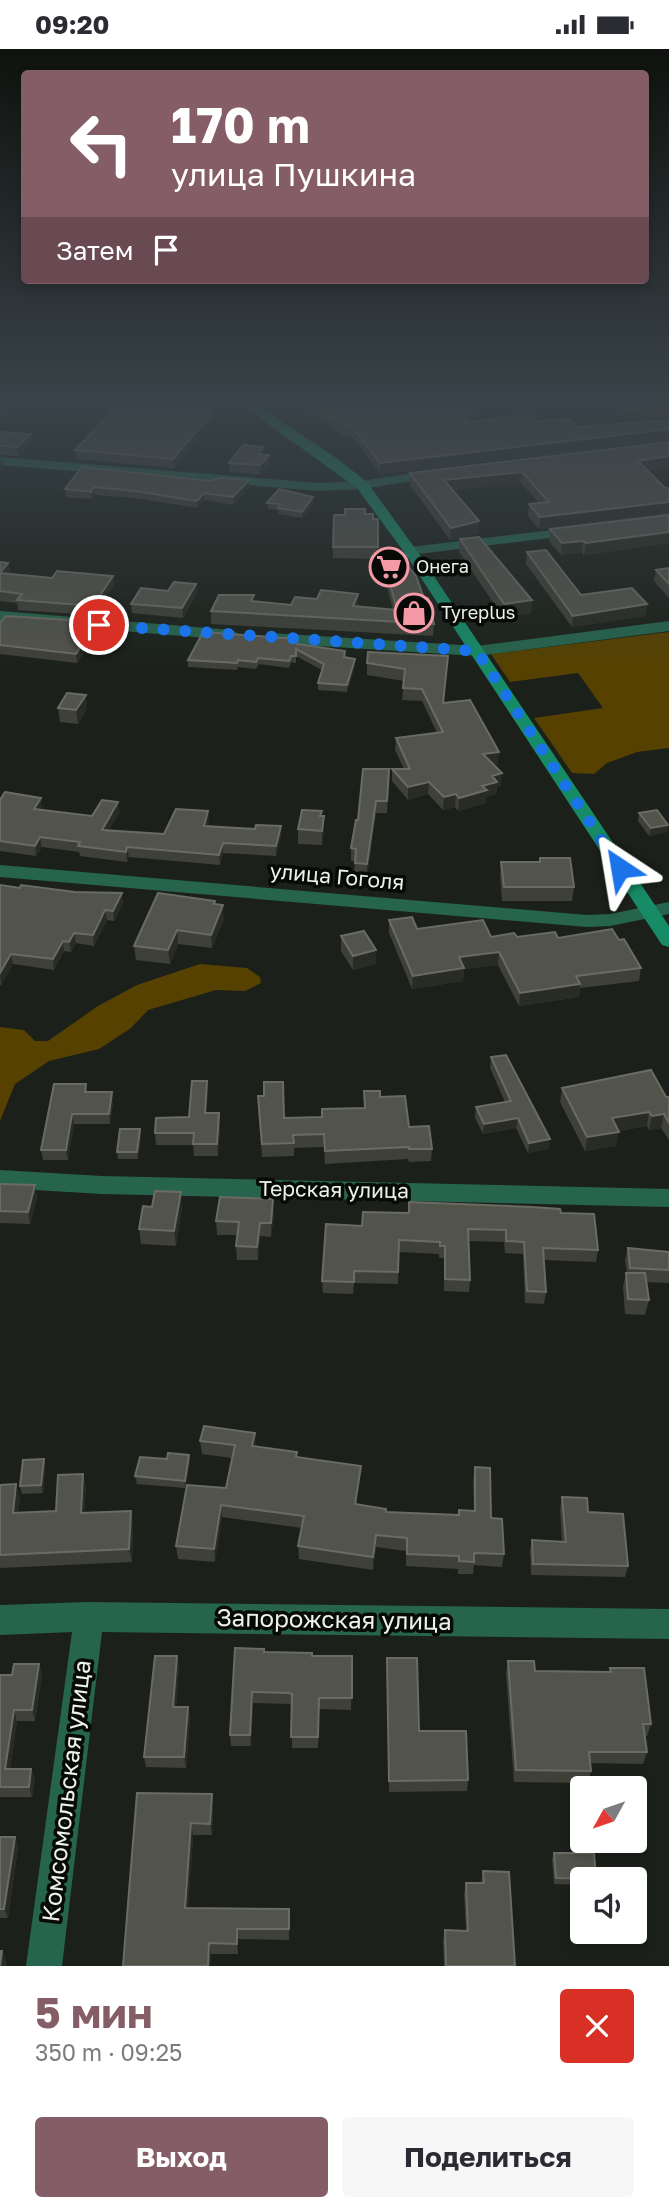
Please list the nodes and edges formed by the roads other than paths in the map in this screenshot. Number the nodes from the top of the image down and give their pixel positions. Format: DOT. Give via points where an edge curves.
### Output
graph roads {
  1 [pos="365,489"];
  2 [pos="587,530"];
  3 [pos="410,551"];
  4 [pos="0,616"];
  5 [pos="669,626"];
  6 [pos="477,651"];
  7 [pos="0,871"];
  8 [pos="669,908"];
  9 [pos="649,912"];
  10 [pos="669,941"];
  11 [pos="0,1179"];
  12 [pos="669,1198"];
  13 [pos="89,1617"];
  14 [pos="0,1620"];
  15 [pos="669,1624"];
  16 [pos="44,1966"];
  1 -- 3 [label="street"];
  2 -- 3 [label="street"];
  3 -- 6 [label="street"];
  4 -- 6 [label="street"];
  5 -- 6 [label="street"];
  6 -- 9 [label="street"];
  7 -- 9 [label="street, улица Гоголя" via="587,921"];
  8 -- 9 [label="street, улица Гоголя"];
  9 -- 10 [label="street"];
  11 -- 12 [label="street, Терская улица"];
  13 -- 14 [label="street, Запорожская улица"];
  13 -- 15 [label="street, Запорожская улица"];
  13 -- 16 [label="street, Комсомольская улица"];
}
